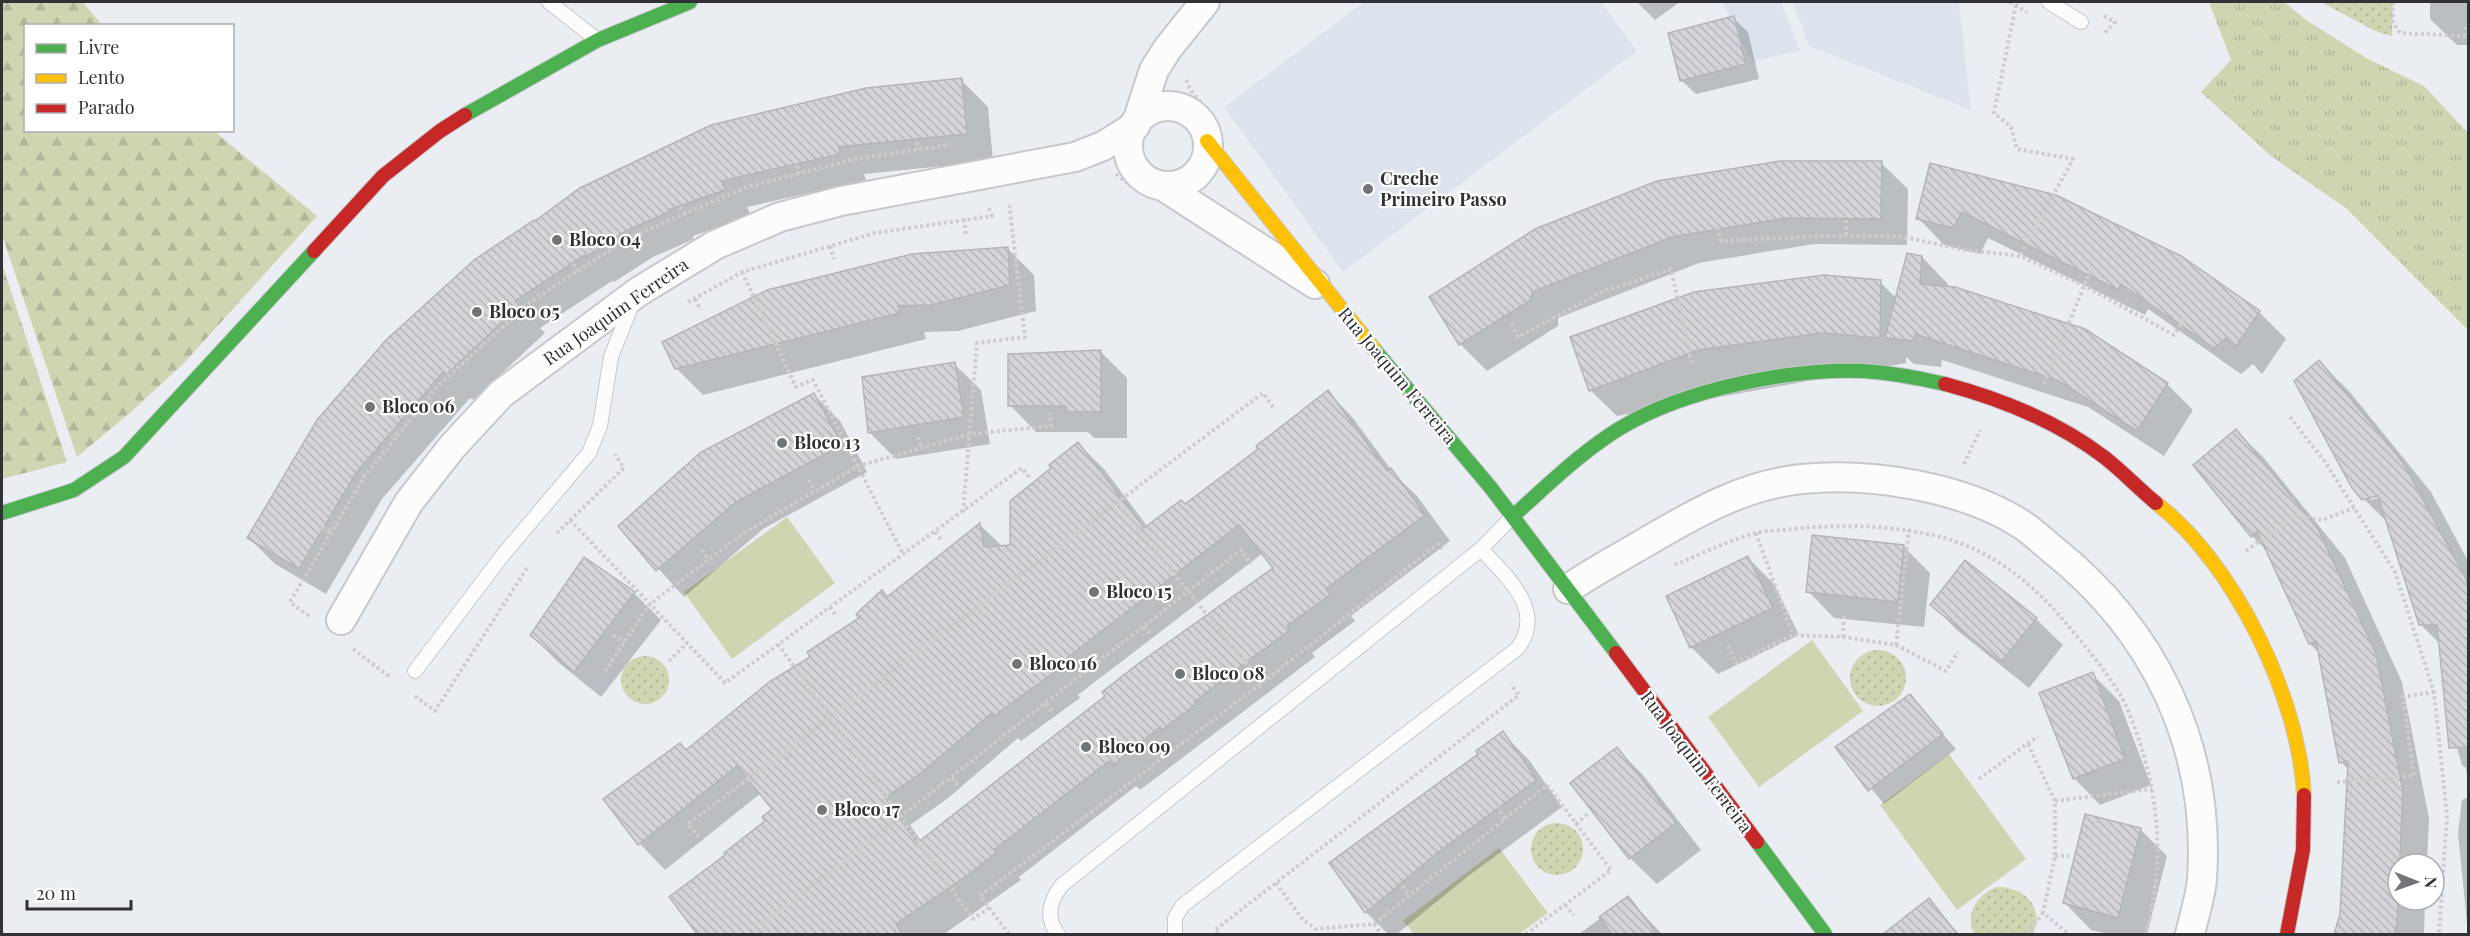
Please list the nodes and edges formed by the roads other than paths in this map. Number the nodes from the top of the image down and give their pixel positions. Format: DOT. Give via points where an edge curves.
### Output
graph roads {
  1 [pos="549,2"];
  2 [pos="690,2"];
  3 [pos="1205,2"];
  4 [pos="2049,2"];
  5 [pos="2081,22"];
  6 [pos="598,40"];
  7 [pos="1175,58"];
  8 [pos="1202,123"];
  9 [pos="1136,124"];
  10 [pos="1076,157"];
  11 [pos="1127,177"];
  12 [pos="1163,186"];
  13 [pos="638,292"];
  14 [pos="1326,292"];
  15 [pos="2,513"];
  16 [pos="1513,516"];
  17 [pos="1481,549"];
  18 [pos="1568,589"];
  19 [pos="334,628"];
  20 [pos="415,671"];
  21 [pos="1058,934"];
  22 [pos="1175,934"];
  23 [pos="1825,934"];
  24 [pos="2190,934"];
  25 [pos="2288,934"];
  1 -- 6 [label="lane"];
  2 -- 6 [label="street"];
  3 -- 7 [label="street"];
  4 -- 5 [label="lane"];
  6 -- 15 [label="street" via="496,95 383,176 124,456 74,490"];
  7 -- 8 [label="street, Rua Joaquim Ferreira" via="1167,67 1174,90"];
  7 -- 9 [label="street" via="1154,70"];
  8 -- 9 [label="street, Rua Joaquim Ferreira" via="1170,106 1158,108"];
  8 -- 12 [label="street" via="1205,161 1198,172 1176,186"];
  8 -- 14 [label="street, Rua Joaquim Ferreira"];
  9 -- 10 [label="street, Rua Joaquim Ferreira" via="1103,146"];
  9 -- 11 [label="street" via="1129,146"];
  10 -- 11 [label="street, Rua Joaquim Ferreira" via="1102,160"];
  10 -- 13 [label="street, Rua Joaquim Ferreira" via="841,201 780,217 715,245"];
  11 -- 12 [label="street, Rua Joaquim Ferreira"];
  12 -- 14 [label="street, Rua Joaquim Ferreira"];
  13 -- 19 [label="street, Rua Joaquim Ferreira" via="501,394 452,447 409,502"];
  13 -- 20 [label="lane" via="611,357 600,426 589,453 502,556"];
  14 -- 16 [label="street, Rua Joaquim Ferreira"];
  16 -- 17 [label="lane"];
  16 -- 18 [label="street, Rua Joaquim Ferreira"];
  16 -- 25 [label="street" via="1629,423 1661,407 1750,384 1814,374 1884,372 1950,384 2010,405 2050,425 2100,453 2182,524 2220,570 2268,660 2289,712 2304,805 2304,851"];
  17 -- 21 [label="lane" via="1062,885 1053,896 1050,912"];
  17 -- 22 [label="lane" via="1509,580 1526,607 1526,638 1182,906 1175,918"];
  18 -- 23 [label="street, Rua Joaquim Ferreira"];
  18 -- 24 [label="street" via="1707,507 1757,487 1802,479 1845,478 1909,484 1965,498 2021,524 2082,573 2132,629 2164,682 2179,717 2201,814 2202,879"];
}
